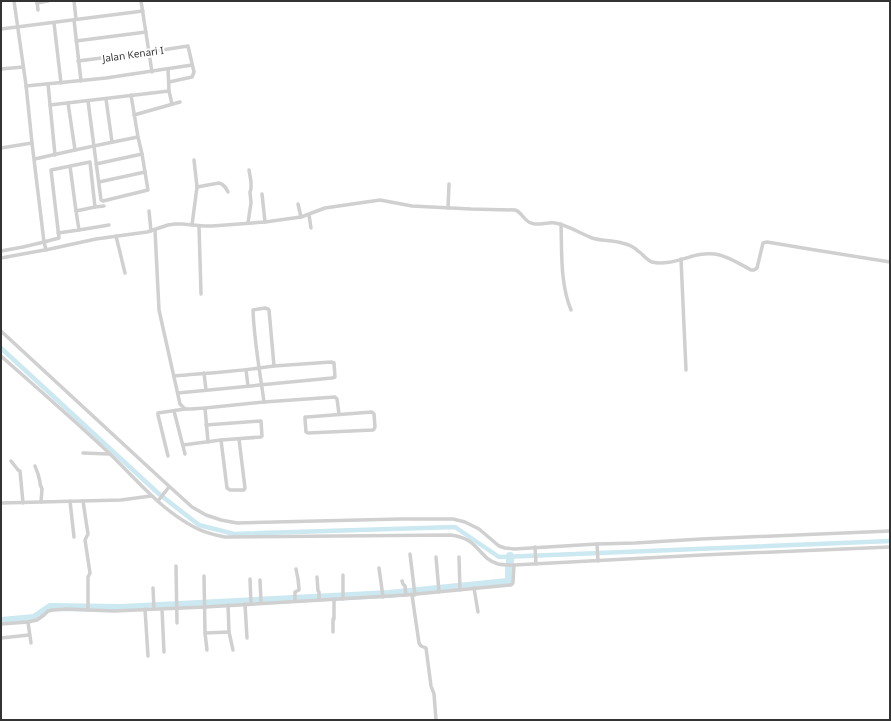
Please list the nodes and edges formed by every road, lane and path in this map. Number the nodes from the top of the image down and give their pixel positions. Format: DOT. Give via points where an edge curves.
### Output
graph roads {
  1 [pos="14,1"];
  2 [pos="48,1"];
  3 [pos="74,1"];
  4 [pos="141,1"];
  5 [pos="37,2"];
  6 [pos="38,10"];
  7 [pos="143,11"];
  8 [pos="75,20"];
  9 [pos="54,23"];
  10 [pos="18,27"];
  11 [pos="1,28"];
  12 [pos="146,32"];
  13 [pos="76,41"];
  14 [pos="149,52"];
  15 [pos="78,61"];
  16 [pos="192,65"];
  17 [pos="23,67"];
  18 [pos="1,69"];
  19 [pos="168,69"];
  20 [pos="152,72"];
  21 [pos="81,81"];
  22 [pos="169,82"];
  23 [pos="61,83"];
  24 [pos="48,84"];
  25 [pos="26,86"];
  26 [pos="169,91"];
  27 [pos="131,96"];
  28 [pos="106,99"];
  29 [pos="88,101"];
  30 [pos="180,102"];
  31 [pos="68,103"];
  32 [pos="172,104"];
  33 [pos="50,105"];
  34 [pos="134,115"];
  35 [pos="138,137"];
  36 [pos="32,142"];
  37 [pos="112,142"];
  38 [pos="94,147"];
  39 [pos="1,148"];
  40 [pos="75,150"];
  41 [pos="142,154"];
  42 [pos="55,155"];
  43 [pos="35,160"];
  44 [pos="194,160"];
  45 [pos="96,164"];
  46 [pos="70,166"];
  47 [pos="249,170"];
  48 [pos="145,172"];
  49 [pos="99,182"];
  50 [pos="449,184"];
  51 [pos="197,187"];
  52 [pos="228,192"];
  53 [pos="262,194"];
  54 [pos="298,204"];
  55 [pos="104,206"];
  56 [pos="95,207"];
  57 [pos="448,208"];
  58 [pos="76,210"];
  59 [pos="149,211"];
  60 [pos="309,215"];
  61 [pos="301,217"];
  62 [pos="265,222"];
  63 [pos="248,223"];
  64 [pos="561,224"];
  65 [pos="109,225"];
  66 [pos="192,225"];
  67 [pos="199,226"];
  68 [pos="311,228"];
  69 [pos="79,230"];
  70 [pos="153,230"];
  71 [pos="58,233"];
  72 [pos="116,236"];
  73 [pos="44,242"];
  74 [pos="46,250"];
  75 [pos="1,251"];
  76 [pos="1,258"];
  77 [pos="681,259"];
  78 [pos="890,262"];
  79 [pos="125,273"];
  80 [pos="201,294"];
  81 [pos="571,310"];
  82 [pos="1,331"];
  83 [pos="1,356"];
  84 [pos="274,366"];
  85 [pos="259,368"];
  86 [pos="246,370"];
  87 [pos="686,370"];
  88 [pos="204,373"];
  89 [pos="174,376"];
  90 [pos="262,384"];
  91 [pos="248,386"];
  92 [pos="206,390"];
  93 [pos="178,393"];
  94 [pos="264,402"];
  95 [pos="205,408"];
  96 [pos="185,409"];
  97 [pos="174,411"];
  98 [pos="339,414"];
  99 [pos="206,425"];
  100 [pos="239,439"];
  101 [pos="222,440"];
  102 [pos="208,442"];
  103 [pos="183,445"];
  104 [pos="83,453"];
  105 [pos="109,454"];
  106 [pos="185,454"];
  107 [pos="168,456"];
  108 [pos="11,461"];
  109 [pos="35,466"];
  110 [pos="168,488"];
  111 [pos="151,496"];
  112 [pos="158,500"];
  113 [pos="70,501"];
  114 [pos="83,501"];
  115 [pos="41,502"];
  116 [pos="1,503"];
  117 [pos="23,503"];
  118 [pos="890,531"];
  119 [pos="74,537"];
  120 [pos="597,545"];
  121 [pos="890,547"];
  122 [pos="535,549"];
  123 [pos="410,554"];
  124 [pos="436,557"];
  125 [pos="460,557"];
  126 [pos="598,561"];
  127 [pos="536,562"];
  128 [pos="514,565"];
  129 [pos="176,566"];
  130 [pos="379,568"];
  131 [pos="296,569"];
  132 [pos="343,575"];
  133 [pos="204,576"];
  134 [pos="317,577"];
  135 [pos="250,579"];
  136 [pos="260,580"];
  137 [pos="402,581"];
  138 [pos="153,588"];
  139 [pos="460,588"];
  140 [pos="474,588"];
  141 [pos="438,590"];
  142 [pos="406,593"];
  143 [pos="414,593"];
  144 [pos="383,595"];
  145 [pos="343,597"];
  146 [pos="319,598"];
  147 [pos="334,599"];
  148 [pos="295,600"];
  149 [pos="261,601"];
  150 [pos="251,602"];
  151 [pos="245,604"];
  152 [pos="204,605"];
  153 [pos="228,605"];
  154 [pos="177,606"];
  155 [pos="154,607"];
  156 [pos="89,609"];
  157 [pos="145,609"];
  158 [pos="162,609"];
  159 [pos="478,612"];
  160 [pos="28,622"];
  161 [pos="176,623"];
  162 [pos="1,624"];
  163 [pos="229,632"];
  164 [pos="333,632"];
  165 [pos="205,633"];
  166 [pos="29,634"];
  167 [pos="1,638"];
  168 [pos="248,638"];
  169 [pos="31,643"];
  170 [pos="207,650"];
  171 [pos="233,650"];
  172 [pos="164,652"];
  173 [pos="148,656"];
  174 [pos="436,720"];
  1 -- 10 [label="street"];
  2 -- 5 [label="street"];
  3 -- 8 [label="street"];
  4 -- 7 [label="street"];
  5 -- 6 [label="street"];
  7 -- 8 [label="street"];
  7 -- 12 [label="street"];
  8 -- 9 [label="street"];
  8 -- 13 [label="street"];
  9 -- 10 [label="street"];
  9 -- 23 [label="street"];
  10 -- 11 [label="street"];
  10 -- 17 [label="street"];
  12 -- 13 [label="street"];
  12 -- 14 [label="street"];
  13 -- 15 [label="street"];
  14 -- 15 [label="street, Jalan Kenari I"];
  14 -- 16 [label="street, Jalan Kenari I" via="188,46"];
  14 -- 20 [label="street"];
  15 -- 21 [label="street"];
  16 -- 19 [label="street"];
  16 -- 22 [label="street" via="192,77"];
  17 -- 18 [label="street"];
  17 -- 25 [label="street"];
  19 -- 20 [label="street"];
  19 -- 22 [label="street"];
  20 -- 21 [label="street"];
  21 -- 23 [label="street"];
  22 -- 26 [label="street"];
  23 -- 24 [label="street"];
  24 -- 25 [label="street"];
  24 -- 33 [label="street"];
  25 -- 36 [label="street"];
  26 -- 27 [label="street"];
  26 -- 32 [label="street"];
  27 -- 28 [label="street"];
  27 -- 34 [label="street"];
  28 -- 29 [label="street"];
  28 -- 37 [label="street"];
  29 -- 31 [label="street"];
  29 -- 38 [label="street"];
  30 -- 32 [label="street"];
  31 -- 33 [label="street"];
  31 -- 40 [label="street"];
  32 -- 34 [label="street"];
  33 -- 42 [label="street"];
  34 -- 35 [label="street"];
  35 -- 37 [label="street"];
  35 -- 41 [label="street"];
  36 -- 39 [label="street"];
  36 -- 43 [label="street"];
  37 -- 38 [label="street"];
  38 -- 40 [label="street"];
  38 -- 45 [label="street"];
  40 -- 42 [label="street"];
  41 -- 45 [label="street"];
  41 -- 48 [label="street"];
  42 -- 43 [label="street"];
  43 -- 73 [label="street"];
  44 -- 51 [label="street"];
  45 -- 49 [label="street"];
  46 -- 56 [label="street" via="90,162"];
  46 -- 58 [label="street"];
  46 -- 71 [label="street" via="51,170"];
  47 -- 63 [label="street" via="251,203"];
  48 -- 49 [label="street"];
  48 -- 49 [label="street" via="148,191 101,200"];
  50 -- 57 [label="street"];
  51 -- 52 [label="street" via="219,183 226,187"];
  51 -- 66 [label="street"];
  53 -- 62 [label="street"];
  54 -- 61 [label="street"];
  55 -- 56 [label="street"];
  56 -- 58 [label="street"];
  57 -- 60 [label="street" via="412,206 380,200 325,208"];
  57 -- 64 [label="street" via="515,210 529,223"];
  58 -- 69 [label="street"];
  59 -- 70 [label="street"];
  60 -- 61 [label="street"];
  60 -- 68 [label="street"];
  61 -- 62 [label="street"];
  62 -- 63 [label="street"];
  63 -- 67 [label="street"];
  64 -- 77 [label="street" via="594,238 634,248 652,262 673,262"];
  64 -- 81 [label="street" via="563,280"];
  65 -- 69 [label="street"];
  66 -- 67 [label="street"];
  66 -- 70 [label="street" via="168,225"];
  67 -- 80 [label="street"];
  69 -- 71 [label="street"];
  70 -- 72 [label="street"];
  70 -- 89 [label="street" via="159,310"];
  71 -- 73 [label="street" via="59,238"];
  72 -- 74 [label="street"];
  72 -- 79 [label="street"];
  73 -- 74 [label="street"];
  73 -- 75 [label="street"];
  74 -- 76 [label="street"];
  77 -- 78 [label="street" via="715,254 754,270 757,268 763,243 767,242"];
  77 -- 87 [label="street"];
  82 -- 110 [label="street"];
  83 -- 105 [label="street"];
  84 -- 85 [label="street"];
  84 -- 85 [label="street" via="269,310 265,308 253,310"];
  84 -- 90 [label="street" via="332,362 335,377"];
  85 -- 86 [label="street"];
  85 -- 90 [label="street"];
  86 -- 88 [label="street"];
  86 -- 91 [label="street"];
  88 -- 89 [label="street"];
  88 -- 92 [label="street"];
  89 -- 93 [label="street"];
  90 -- 91 [label="street"];
  90 -- 94 [label="street"];
  91 -- 92 [label="street"];
  92 -- 93 [label="street"];
  93 -- 96 [label="street" via="180,404"];
  94 -- 95 [label="street"];
  94 -- 98 [label="street" via="335,396"];
  95 -- 96 [label="street"];
  95 -- 99 [label="street"];
  96 -- 97 [label="street"];
  97 -- 103 [label="street"];
  97 -- 107 [label="street" via="158,413"];
  98 -- 98 [label="street" via="373,413 375,427 373,430 307,433 305,418"];
  99 -- 100 [label="street" via="261,421 262,437"];
  99 -- 102 [label="street"];
  100 -- 101 [label="street"];
  100 -- 101 [label="street" via="245,490 227,488"];
  101 -- 102 [label="street"];
  102 -- 103 [label="street"];
  103 -- 106 [label="street"];
  104 -- 105 [label="street"];
  105 -- 111 [label="street"];
  108 -- 117 [label="street" via="20,471"];
  109 -- 115 [label="street" via="42,489"];
  110 -- 112 [label="street"];
  110 -- 122 [label="street" via="206,515 229,522 452,519 479,529 499,546"];
  111 -- 112 [label="street"];
  111 -- 114 [label="street"];
  112 -- 128 [label="street" via="170,512 194,527 225,537 451,535 470,542 491,561"];
  113 -- 114 [label="street"];
  113 -- 115 [label="street"];
  113 -- 119 [label="street"];
  114 -- 156 [label="street" via="88,535 85,540 90,573"];
  115 -- 117 [label="street"];
  116 -- 117 [label="street"];
  118 -- 120 [label="street"];
  120 -- 122 [label="street"];
  120 -- 126 [label="street"];
  121 -- 126 [label="street"];
  122 -- 127 [label="street"];
  123 -- 143 [label="street"];
  124 -- 141 [label="street"];
  125 -- 139 [label="street"];
  126 -- 127 [label="street"];
  127 -- 128 [label="street"];
  128 -- 140 [label="street" via="512,584"];
  129 -- 154 [label="street"];
  130 -- 144 [label="street"];
  131 -- 148 [label="street" via="299,589 295,592"];
  132 -- 145 [label="street"];
  133 -- 152 [label="street"];
  134 -- 146 [label="street"];
  135 -- 150 [label="street"];
  136 -- 149 [label="street"];
  137 -- 142 [label="street"];
  138 -- 155 [label="street"];
  139 -- 140 [label="street"];
  139 -- 141 [label="street"];
  140 -- 159 [label="street"];
  141 -- 143 [label="street"];
  142 -- 143 [label="street"];
  142 -- 144 [label="street"];
  143 -- 174 [label="street" via="419,643 426,648"];
  144 -- 145 [label="street"];
  145 -- 147 [label="street"];
  146 -- 147 [label="street"];
  146 -- 148 [label="street"];
  147 -- 164 [label="street"];
  148 -- 149 [label="street"];
  149 -- 150 [label="street"];
  150 -- 151 [label="street"];
  151 -- 153 [label="street"];
  151 -- 168 [label="street"];
  152 -- 153 [label="street"];
  152 -- 154 [label="street"];
  152 -- 165 [label="street"];
  153 -- 163 [label="street"];
  154 -- 158 [label="street"];
  154 -- 161 [label="street"];
  155 -- 157 [label="street"];
  155 -- 158 [label="street"];
  156 -- 157 [label="street"];
  156 -- 160 [label="street" via="50,610 41,618"];
  157 -- 173 [label="street"];
  158 -- 172 [label="street"];
  160 -- 162 [label="street"];
  160 -- 166 [label="street"];
  163 -- 165 [label="street"];
  163 -- 171 [label="street"];
  165 -- 170 [label="street"];
  166 -- 167 [label="street"];
  166 -- 169 [label="street"];
}
